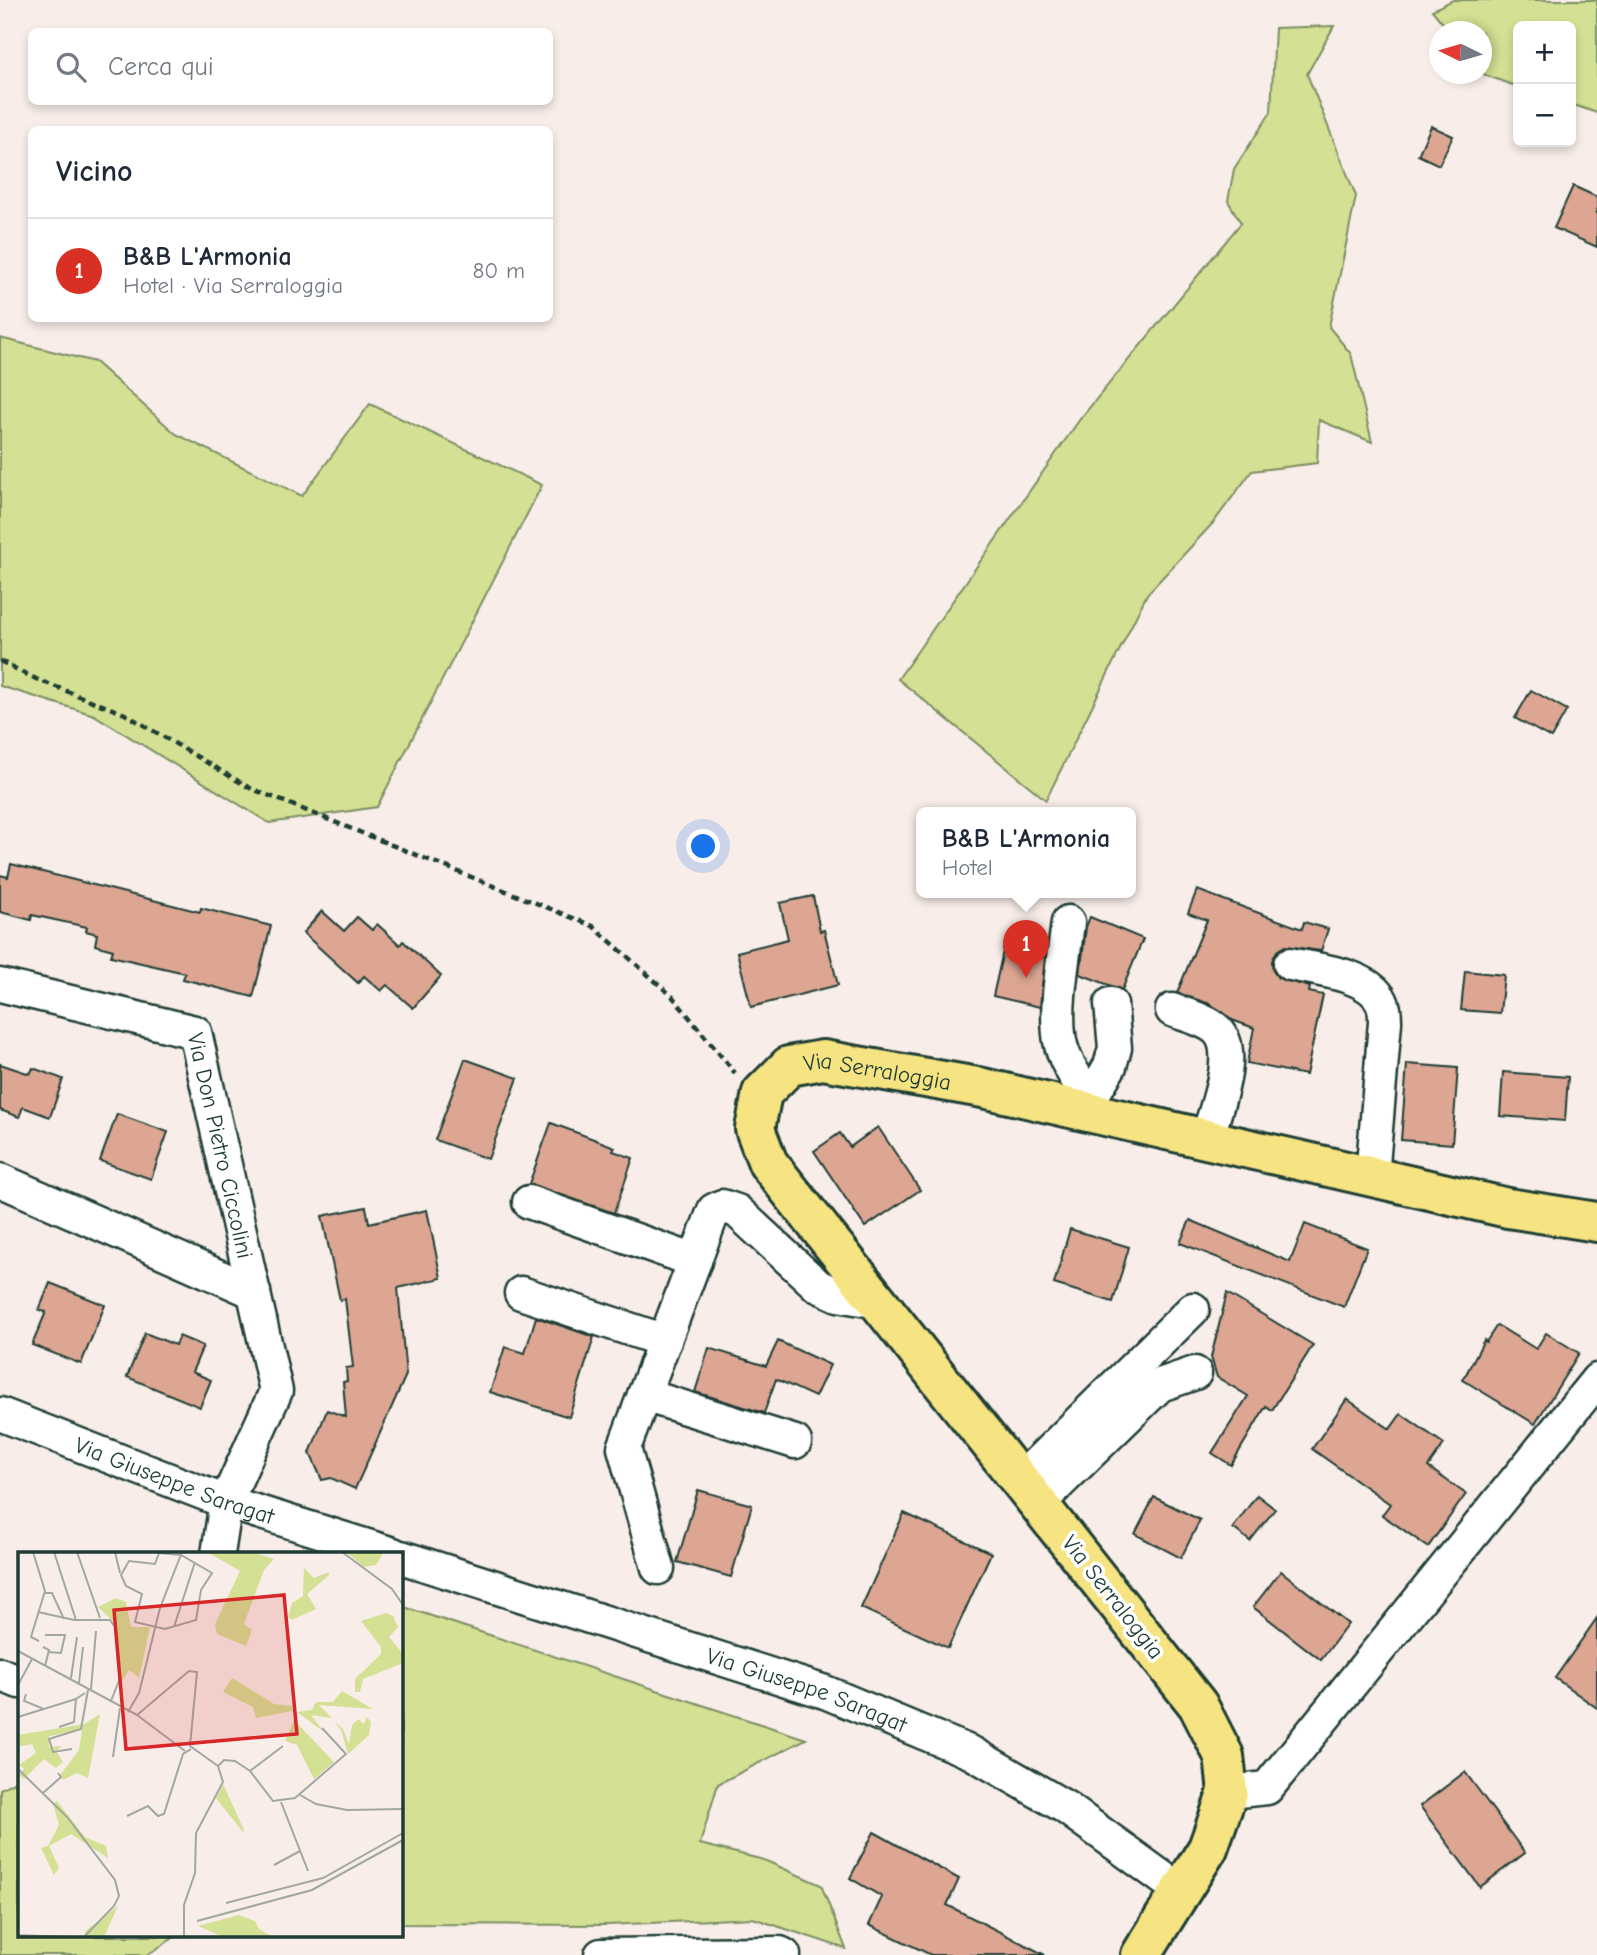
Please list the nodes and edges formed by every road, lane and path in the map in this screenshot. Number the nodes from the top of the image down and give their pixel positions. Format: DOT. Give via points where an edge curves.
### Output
graph roads {
  1 [pos="0,661"];
  2 [pos="1068,922"];
  3 [pos="1290,964"];
  4 [pos="0,985"];
  5 [pos="1111,1004"];
  6 [pos="1172,1010"];
  7 [pos="760,1104"];
  8 [pos="1087,1105"];
  9 [pos="1207,1139"];
  10 [pos="1372,1177"];
  11 [pos="0,1181"];
  12 [pos="529,1202"];
  13 [pos="1597,1222"];
  14 [pos="695,1261"];
  15 [pos="254,1292"];
  16 [pos="521,1293"];
  17 [pos="878,1302"];
  18 [pos="1193,1309"];
  19 [pos="665,1341"];
  20 [pos="1195,1373"];
  21 [pos="1597,1380"];
  22 [pos="644,1395"];
  23 [pos="0,1414"];
  24 [pos="795,1442"];
  25 [pos="1029,1492"];
  26 [pos="226,1502"];
  27 [pos="218,1552"];
  28 [pos="387,1552"];
  29 [pos="402,1557"];
  30 [pos="658,1568"];
  31 [pos="0,1674"];
  32 [pos="18,1682"];
  33 [pos="1228,1792"];
  34 [pos="1182,1892"];
  35 [pos="601,1955"];
  36 [pos="784,1955"];
  37 [pos="1141,1955"];
  1 -- 7 [label="path" via="125,713 250,788 593,926 672,996"];
  2 -- 8 [label="street" via="1058,1019 1060,1044"];
  3 -- 10 [label="street" via="1354,978 1383,1003"];
  4 -- 15 [label="street, Via Don Pietro Ciccolini" via="195,1032"];
  5 -- 8 [label="street" via="1115,1048"];
  6 -- 9 [label="street" via="1216,1028 1227,1048 1227,1065"];
  7 -- 8 [label="main road, Via Serraloggia" via="762,1093 789,1066 823,1060"];
  7 -- 17 [label="main road, Via Serraloggia" via="755,1129 768,1163"];
  8 -- 9 [label="main road, Via Serraloggia"];
  9 -- 10 [label="main road, Via Serraloggia"];
  10 -- 13 [label="main road, Via Serraloggia" via="1508,1208"];
  11 -- 15 [label="street, Via Don Pietro Ciccolini"];
  12 -- 14 [label="street"];
  14 -- 17 [label="street" via="714,1210 722,1206 737,1211 818,1286 838,1295"];
  14 -- 19 [label="street"];
  15 -- 26 [label="street, Via Don Pietro Ciccolini" via="276,1391"];
  16 -- 19 [label="street"];
  17 -- 25 [label="main road, Via Serraloggia"];
  18 -- 25 [label="street"];
  19 -- 22 [label="street"];
  20 -- 25 [label="street" via="1160,1385"];
  21 -- 33 [label="street" via="1267,1788"];
  22 -- 24 [label="street"];
  22 -- 30 [label="street" via="624,1448"];
  23 -- 26 [label="street, Via Giuseppe Saragat"];
  25 -- 33 [label="main road, Via Serraloggia" via="1198,1705 1224,1756"];
  26 -- 27 [label="street, Via Don Pietro Ciccolini"];
  26 -- 28 [label="street, Via Giuseppe Saragat"];
  29 -- 34 [label="street, Via Giuseppe Saragat" via="825,1692 972,1752 1065,1807"];
  31 -- 32 [label="street"];
  33 -- 34 [label="main road, Via Serraloggia" via="1208,1848"];
  34 -- 37 [label="main road, Via Serraloggia"];
  35 -- 36 [label="street"];
}
